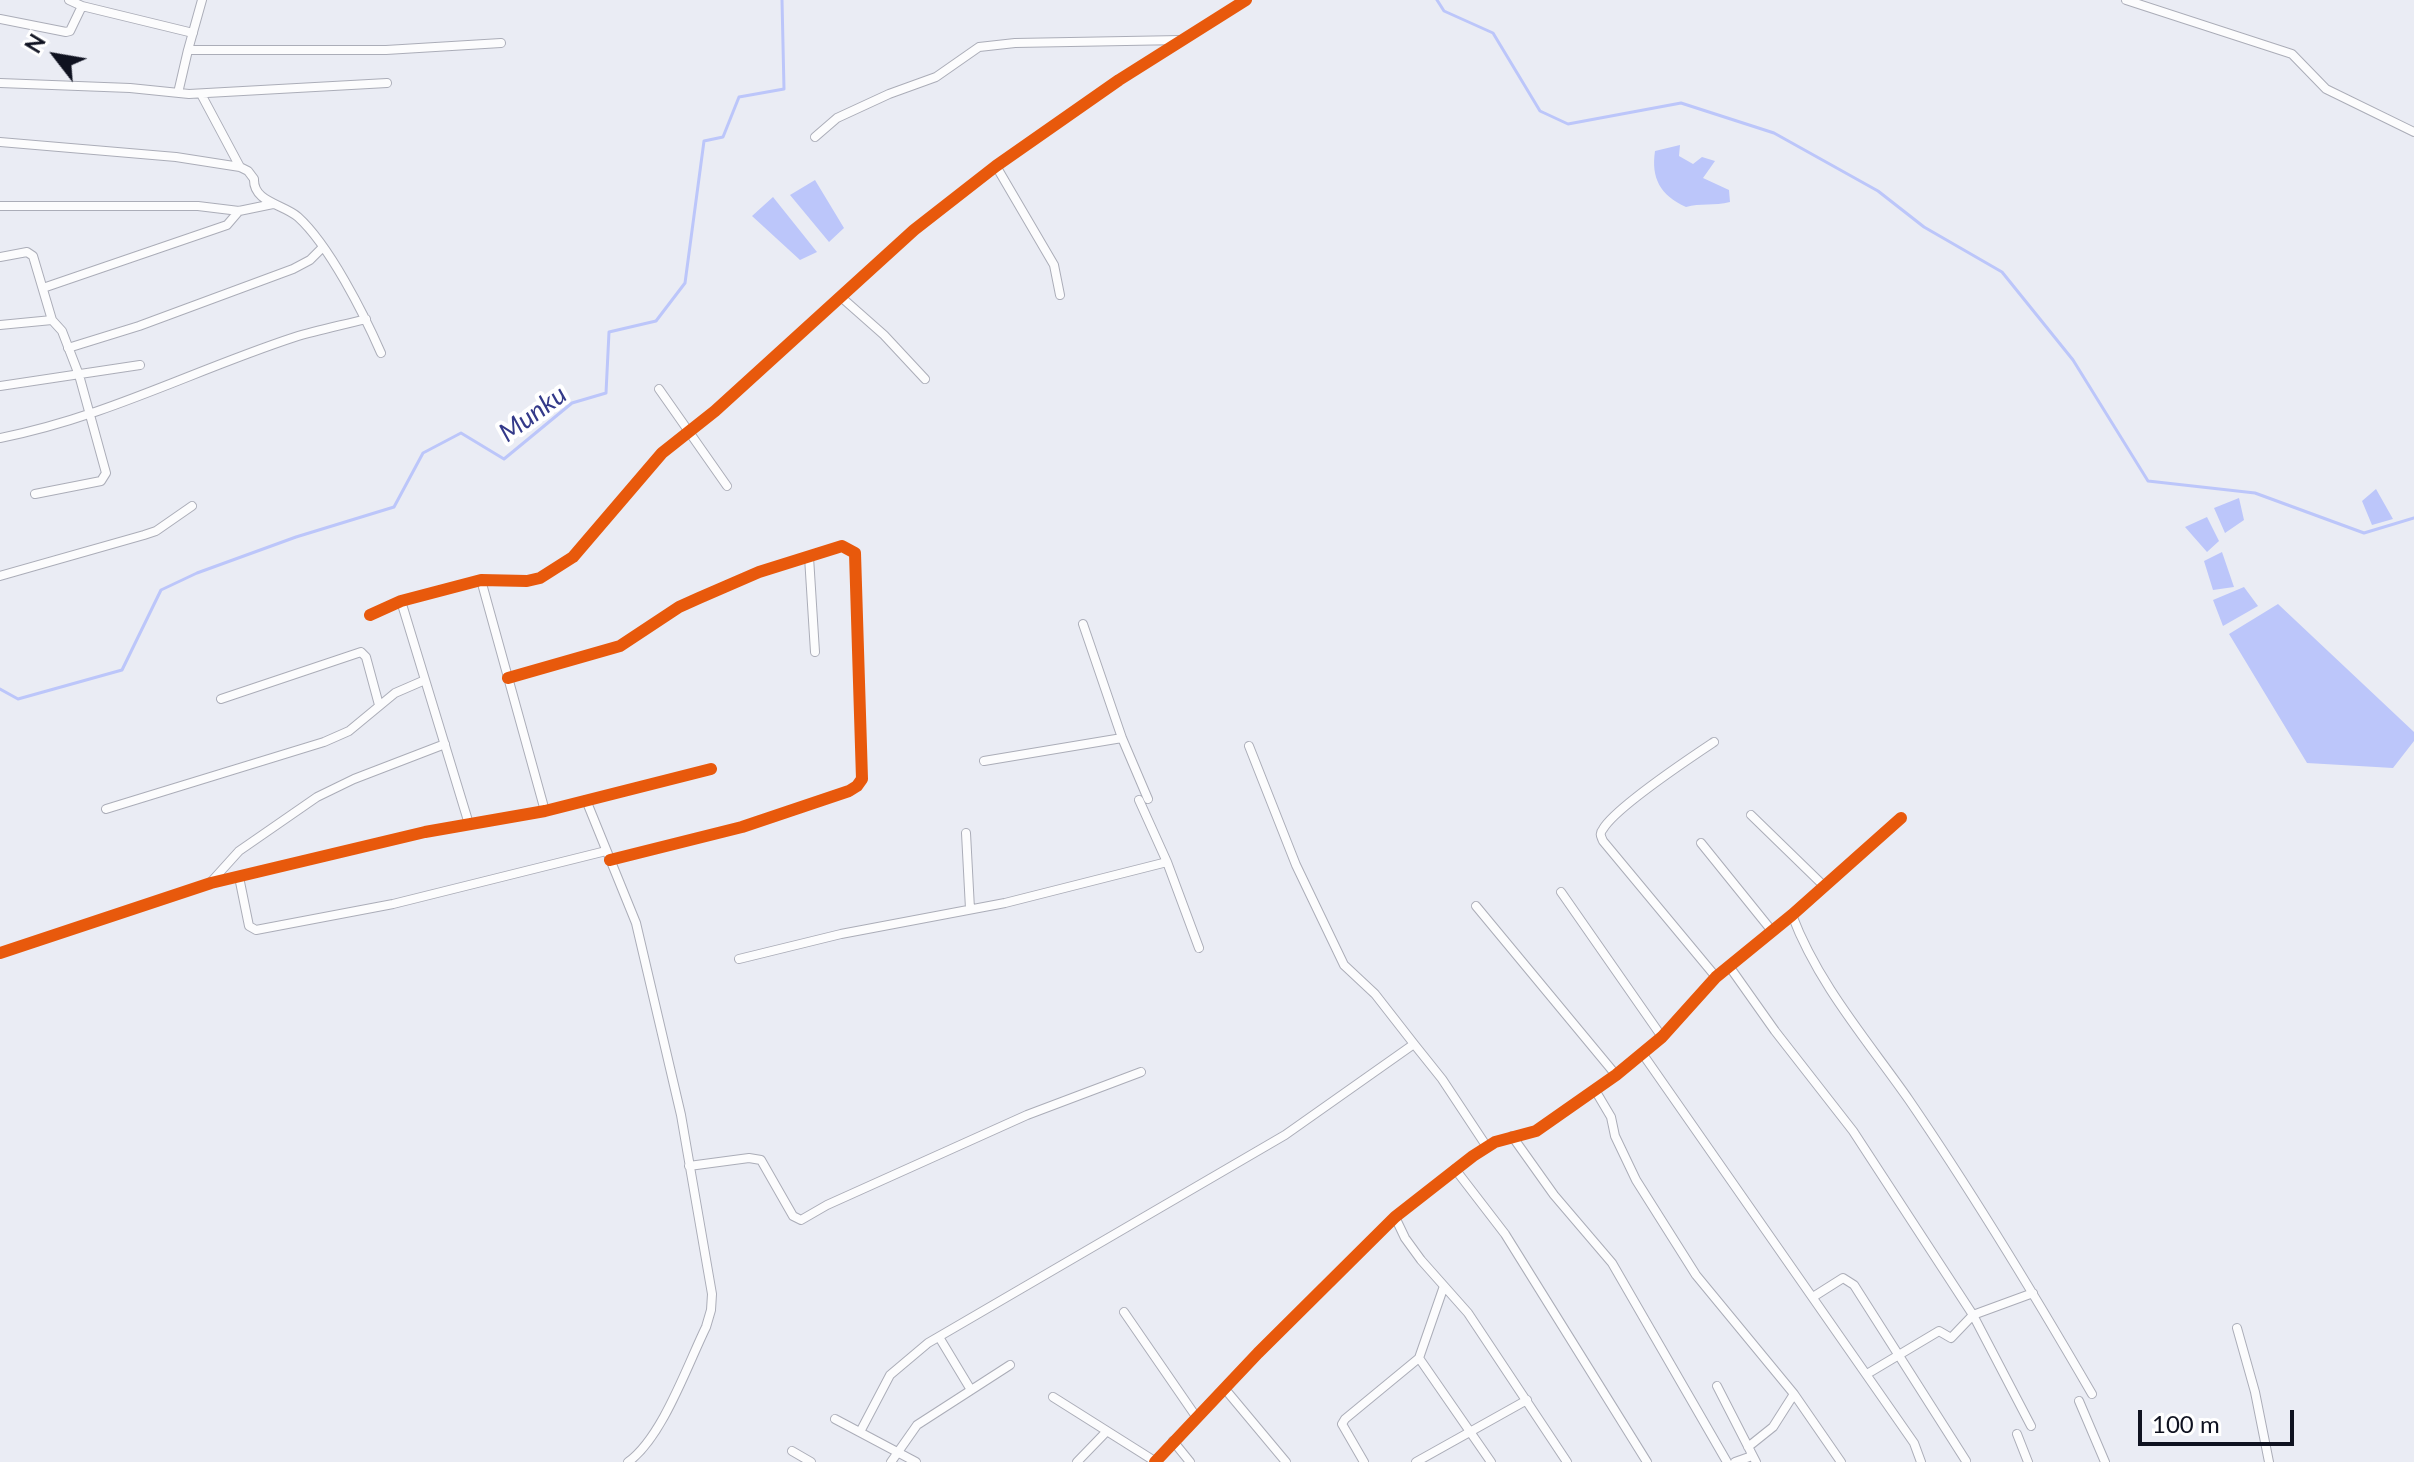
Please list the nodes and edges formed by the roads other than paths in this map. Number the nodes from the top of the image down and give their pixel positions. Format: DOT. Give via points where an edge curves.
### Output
graph roads {
  1 [pos="69,0"];
  2 [pos="202,0"];
  3 [pos="1246,0"];
  4 [pos="2126,0"];
  5 [pos="82,6"];
  6 [pos="0,19"];
  7 [pos="193,33"];
  8 [pos="1182,40"];
  9 [pos="501,43"];
  10 [pos="188,50"];
  11 [pos="0,83"];
  12 [pos="387,83"];
  13 [pos="178,93"];
  14 [pos="201,94"];
  15 [pos="2414,132"];
  16 [pos="815,137"];
  17 [pos="0,142"];
  18 [pos="996,166"];
  19 [pos="240,167"];
  20 [pos="273,204"];
  21 [pos="0,206"];
  22 [pos="239,211"];
  23 [pos="323,247"];
  24 [pos="0,257"];
  25 [pos="43,288"];
  26 [pos="1060,295"];
  27 [pos="841,297"];
  28 [pos="366,319"];
  29 [pos="52,320"];
  30 [pos="0,325"];
  31 [pos="68,348"];
  32 [pos="381,353"];
  33 [pos="140,365"];
  34 [pos="79,375"];
  35 [pos="925,379"];
  36 [pos="0,386"];
  37 [pos="659,389"];
  38 [pos="90,415"];
  39 [pos="687,432"];
  40 [pos="0,438"];
  41 [pos="727,486"];
  42 [pos="35,494"];
  43 [pos="192,506"];
  44 [pos="809,557"];
  45 [pos="0,576"];
  46 [pos="481,580"];
  47 [pos="401,601"];
  48 [pos="370,615"];
  49 [pos="1083,624"];
  50 [pos="815,652"];
  51 [pos="508,678"];
  52 [pos="425,680"];
  53 [pos="221,699"];
  54 [pos="379,705"];
  55 [pos="1122,738"];
  56 [pos="1714,742"];
  57 [pos="445,744"];
  58 [pos="1249,746"];
  59 [pos="984,761"];
  60 [pos="711,769"];
  61 [pos="586,800"];
  62 [pos="106,809"];
  63 [pos="545,811"];
  64 [pos="1751,815"];
  65 [pos="1901,818"];
  66 [pos="469,824"];
  67 [pos="966,833"];
  68 [pos="1701,843"];
  69 [pos="606,851"];
  70 [pos="610,860"];
  71 [pos="1167,862"];
  72 [pos="239,877"];
  73 [pos="211,883"];
  74 [pos="1824,886"];
  75 [pos="1561,892"];
  76 [pos="1476,906"];
  77 [pos="970,909"];
  78 [pos="1792,915"];
  79 [pos="1772,931"];
  80 [pos="1199,948"];
  81 [pos="0,953"];
  82 [pos="739,959"];
  83 [pos="1729,966"];
  84 [pos="1716,977"];
  85 [pos="1662,1037"];
  86 [pos="1414,1044"];
  87 [pos="1642,1053"];
  88 [pos="1141,1072"];
  89 [pos="1616,1075"];
  90 [pos="1595,1090"];
  91 [pos="1512,1136"];
  92 [pos="1487,1147"];
  93 [pos="689,1166"];
  94 [pos="1455,1169"];
  95 [pos="1395,1217"];
  96 [pos="1444,1286"];
  97 [pos="2033,1293"];
  98 [pos="1813,1297"];
  99 [pos="1124,1312"];
  100 [pos="1973,1315"];
  101 [pos="2237,1328"];
  102 [pos="939,1337"];
  103 [pos="1900,1357"];
  104 [pos="1419,1358"];
  105 [pos="1010,1365"];
  106 [pos="1867,1374"];
  107 [pos="1717,1386"];
  108 [pos="1225,1389"];
  109 [pos="971,1390"];
  110 [pos="1794,1394"];
  111 [pos="2092,1394"];
  112 [pos="1053,1397"];
  113 [pos="1527,1400"];
  114 [pos="2079,1401"];
  115 [pos="1197,1418"];
  116 [pos="835,1419"];
  117 [pos="2031,1426"];
  118 [pos="1107,1431"];
  119 [pos="1471,1431"];
  120 [pos="860,1432"];
  121 [pos="2017,1434"];
  122 [pos="1173,1441"];
  123 [pos="792,1451"];
  124 [pos="896,1452"];
  125 [pos="1752,1455"];
  126 [pos="1966,1461"];
  127 [pos="628,1462"];
  128 [pos="811,1462"];
  129 [pos="891,1462"];
  130 [pos="916,1462"];
  131 [pos="1077,1462"];
  132 [pos="1156,1462"];
  133 [pos="1190,1462"];
  134 [pos="1286,1462"];
  135 [pos="1364,1462"];
  136 [pos="1416,1462"];
  137 [pos="1491,1462"];
  138 [pos="1567,1462"];
  139 [pos="1647,1462"];
  140 [pos="1727,1462"];
  141 [pos="1735,1462"];
  142 [pos="1841,1462"];
  143 [pos="1921,1462"];
  144 [pos="2028,1462"];
  145 [pos="2105,1462"];
  146 [pos="2269,1462"];
  1 -- 5 [label="street"];
  2 -- 7 [label="street"];
  3 -- 8 [label="street"];
  4 -- 15 [label="street" via="2292,54 2326,89"];
  5 -- 6 [label="street" via="66,32"];
  5 -- 7 [label="street"];
  7 -- 10 [label="street"];
  8 -- 16 [label="street" via="979,47 936,77 837,118"];
  8 -- 18 [label="street"];
  9 -- 10 [label="street" via="386,50"];
  10 -- 13 [label="street"];
  11 -- 13 [label="street"];
  12 -- 14 [label="street"];
  13 -- 14 [label="street"];
  14 -- 19 [label="street"];
  17 -- 19 [label="street"];
  18 -- 26 [label="street" via="1054,265"];
  18 -- 27 [label="street" via="914,230"];
  19 -- 20 [label="street" via="252,174 255,191"];
  20 -- 22 [label="street"];
  20 -- 23 [label="street" via="299,217"];
  21 -- 22 [label="street" via="198,206"];
  22 -- 25 [label="street" via="217,229"];
  23 -- 28 [label="street"];
  23 -- 31 [label="street" via="293,269"];
  24 -- 25 [label="street" via="31,253"];
  25 -- 29 [label="street"];
  27 -- 35 [label="street"];
  27 -- 39 [label="street"];
  28 -- 32 [label="street"];
  28 -- 38 [label="street" via="295,337"];
  29 -- 30 [label="street"];
  29 -- 31 [label="street"];
  31 -- 34 [label="street"];
  33 -- 34 [label="street"];
  34 -- 36 [label="street"];
  34 -- 38 [label="street"];
  37 -- 39 [label="street"];
  38 -- 40 [label="street"];
  38 -- 42 [label="street" via="104,477"];
  39 -- 41 [label="street"];
  39 -- 46 [label="street" via="662,453 573,557 540,578"];
  43 -- 45 [label="street" via="156,531"];
  44 -- 50 [label="street"];
  44 -- 51 [label="street" via="679,607 620,646"];
  44 -- 70 [label="street" via="842,546 855,553 862,779 857,786 742,827"];
  46 -- 47 [label="street"];
  46 -- 51 [label="street"];
  47 -- 48 [label="street"];
  47 -- 52 [label="street"];
  49 -- 55 [label="street"];
  51 -- 63 [label="street"];
  52 -- 54 [label="street"];
  52 -- 57 [label="street"];
  53 -- 54 [label="street" via="361,652"];
  54 -- 62 [label="street" via="349,731 324,742"];
  55 -- 59 [label="street"];
  55 -- 71 [label="street"];
  56 -- 84 [label="street" via="1619,812 1601,835"];
  57 -- 66 [label="street"];
  57 -- 73 [label="street" via="317,797 239,851"];
  58 -- 86 [label="street" via="1296,865 1344,965"];
  60 -- 61 [label="street"];
  61 -- 63 [label="street"];
  61 -- 69 [label="street"];
  63 -- 66 [label="street"];
  64 -- 74 [label="street"];
  65 -- 74 [label="street"];
  66 -- 72 [label="street"];
  67 -- 77 [label="street"];
  68 -- 79 [label="street"];
  69 -- 70 [label="street"];
  69 -- 72 [label="street" via="393,904 256,930 249,926"];
  70 -- 93 [label="street" via="636,923"];
  71 -- 77 [label="street"];
  71 -- 80 [label="street"];
  72 -- 73 [label="street"];
  73 -- 81 [label="street"];
  74 -- 78 [label="street"];
  75 -- 85 [label="street"];
  76 -- 89 [label="street"];
  77 -- 82 [label="street"];
  78 -- 79 [label="street"];
  78 -- 97 [label="street" via="1834,996 1908,1099"];
  79 -- 83 [label="street"];
  83 -- 84 [label="street"];
  83 -- 100 [label="street" via="1853,1131"];
  84 -- 85 [label="street"];
  85 -- 87 [label="street"];
  86 -- 92 [label="street"];
  86 -- 102 [label="street" via="1285,1135"];
  87 -- 89 [label="street"];
  87 -- 98 [label="street"];
  88 -- 93 [label="street" via="1027,1115 801,1220 793,1216 761,1160"];
  89 -- 90 [label="street"];
  90 -- 91 [label="street" via="1536,1131"];
  90 -- 110 [label="street" via="1636,1180 1696,1275"];
  91 -- 92 [label="street"];
  91 -- 140 [label="street" via="1612,1263"];
  92 -- 94 [label="street"];
  93 -- 127 [label="street" via="711,1310 653,1438"];
  94 -- 95 [label="street"];
  94 -- 139 [label="street" via="1505,1234"];
  95 -- 96 [label="street" via="1405,1238"];
  95 -- 108 [label="street"];
  96 -- 104 [label="street"];
  96 -- 113 [label="street"];
  97 -- 100 [label="street"];
  97 -- 111 [label="street"];
  98 -- 103 [label="street" via="1846,1278"];
  98 -- 106 [label="street"];
  99 -- 115 [label="street"];
  100 -- 103 [label="street" via="1951,1338 1939,1331"];
  100 -- 117 [label="street"];
  101 -- 146 [label="street"];
  102 -- 109 [label="street"];
  102 -- 120 [label="street" via="890,1375"];
  103 -- 106 [label="street"];
  103 -- 126 [label="street"];
  104 -- 119 [label="street"];
  104 -- 135 [label="street" via="1345,1419 1343,1429"];
  105 -- 109 [label="street"];
  106 -- 143 [label="street"];
  107 -- 125 [label="street"];
  108 -- 115 [label="street"];
  108 -- 134 [label="street"];
  109 -- 124 [label="street" via="917,1425"];
  110 -- 125 [label="street"];
  110 -- 142 [label="street"];
  112 -- 118 [label="street"];
  113 -- 119 [label="street"];
  113 -- 138 [label="street"];
  114 -- 145 [label="street"];
  115 -- 122 [label="street"];
  116 -- 120 [label="street"];
  118 -- 131 [label="street"];
  118 -- 132 [label="street"];
  119 -- 136 [label="street"];
  119 -- 137 [label="street"];
  120 -- 124 [label="street"];
  121 -- 144 [label="street"];
  122 -- 132 [label="street"];
  122 -- 133 [label="street"];
  123 -- 128 [label="street"];
  124 -- 129 [label="street"];
  124 -- 130 [label="street"];
  125 -- 141 [label="street"];
}
